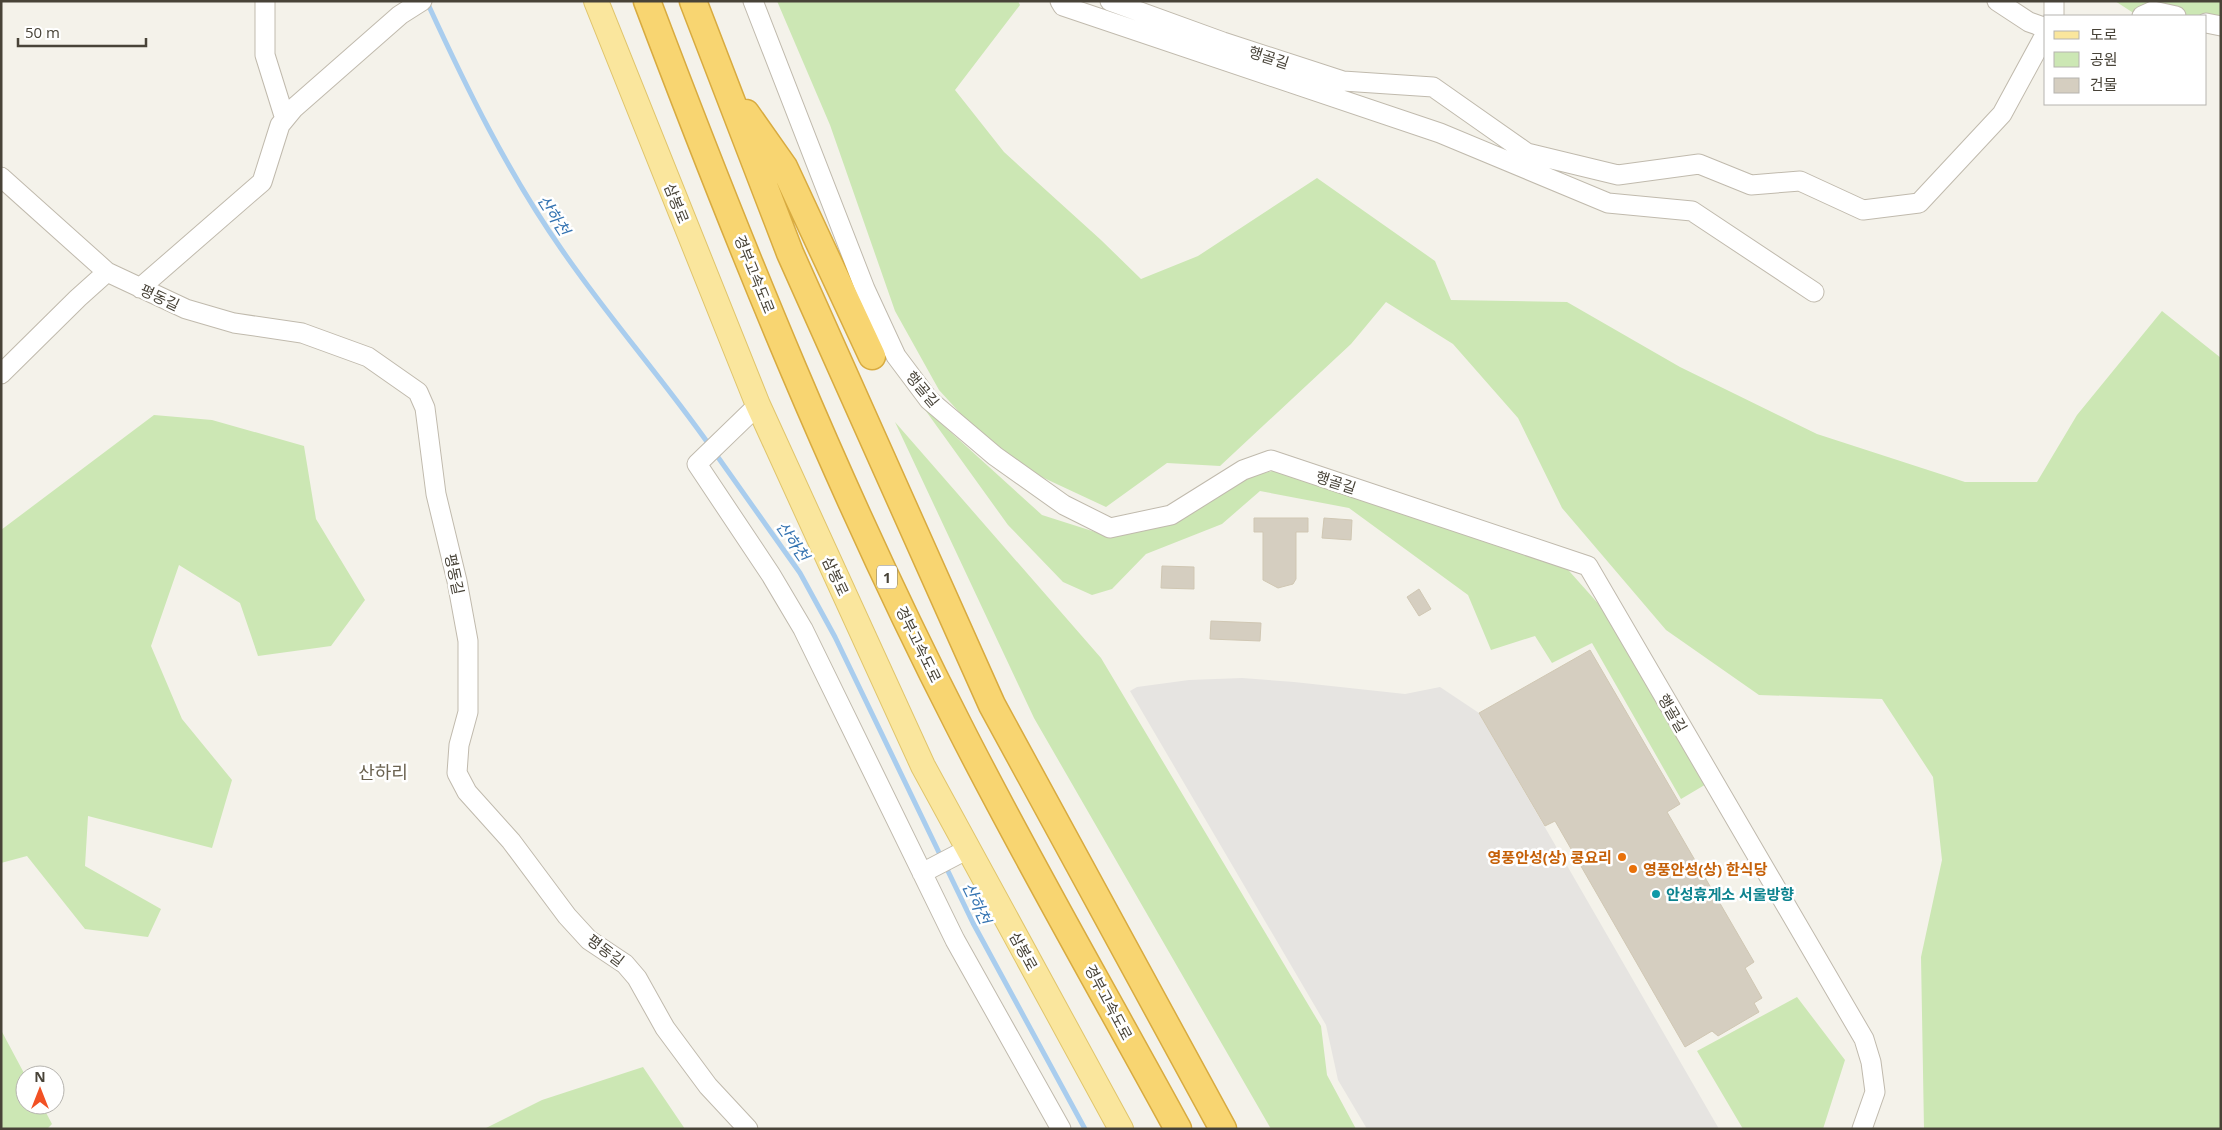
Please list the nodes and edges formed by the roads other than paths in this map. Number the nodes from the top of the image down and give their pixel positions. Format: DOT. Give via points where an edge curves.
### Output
graph roads {
  1 [pos="264,1"];
  2 [pos="596,1"];
  3 [pos="647,1"];
  4 [pos="693,1"];
  5 [pos="753,1"];
  6 [pos="1060,1"];
  7 [pos="1110,1"];
  8 [pos="1997,1"];
  9 [pos="2054,1"];
  10 [pos="418,4"];
  11 [pos="2054,15"];
  12 [pos="2144,15"];
  13 [pos="2171,15"];
  14 [pos="2207,23"];
  15 [pos="2221,26"];
  16 [pos="2044,27"];
  17 [pos="2044,37"];
  18 [pos="722,78"];
  19 [pos="285,119"];
  20 [pos="1,177"];
  21 [pos="107,272"];
  22 [pos="140,288"];
  23 [pos="1814,292"];
  24 [pos="872,356"];
  25 [pos="1,374"];
  26 [pos="758,405"];
  27 [pos="961,853"];
  28 [pos="928,870"];
  29 [pos="708,1086"];
  30 [pos="732,1129"];
  31 [pos="748,1129"];
  32 [pos="1061,1129"];
  33 [pos="1121,1129"];
  34 [pos="1178,1129"];
  35 [pos="1223,1129"];
  36 [pos="1862,1129"];
  1 -- 19 [label="street" via="264,55"];
  2 -- 26 [label="main road, 삼봉로"];
  3 -- 34 [label="highway, 경부고속도로 / 1" via="815,422 880,563 959,727"];
  4 -- 18 [label="highway"];
  5 -- 36 [label="street, 행골길" via="865,288 896,356 929,400 995,456 1064,505 1110,528 1171,515 1243,470 1271,460 1588,566 1864,1039 1871,1062 1874,1092"];
  6 -- 23 [label="street" via="1063,6 1440,133 1608,203 1692,211"];
  7 -- 17 [label="street, 행골길" via="1344,81 1433,87 1527,153 1618,174 1699,164 1751,185 1800,181 1863,210 1919,203 2002,114"];
  8 -- 16 [label="street"];
  9 -- 11 [label="street"];
  10 -- 19 [label="street" via="372,40"];
  12 -- 13 [label="street" via="2153,11"];
  14 -- 15 [label="street"];
  18 -- 24 [label="highway" via="784,167"];
  18 -- 35 [label="highway" via="790,253 992,705"];
  19 -- 22 [label="street" via="280,125 262,182"];
  20 -- 21 [label="street, 평동길"];
  21 -- 22 [label="street, 평동길"];
  21 -- 25 [label="street"];
  22 -- 29 [label="street, 평동길" via="205,315 234,323 302,333 327,342 368,358 418,392 425,408 436,494 468,641 468,712 459,745 457,773 466,792 511,841 567,916 589,940 625,964 637,978 665,1028"];
  26 -- 27 [label="main road, 삼봉로"];
  26 -- 28 [label="street" via="696,464 771,575 803,629"];
  27 -- 28 [label="street"];
  27 -- 33 [label="main road, 삼봉로"];
  28 -- 32 [label="street" via="955,940"];
  29 -- 30 [label="street"];
  29 -- 31 [label="street, 평동길"];
}
